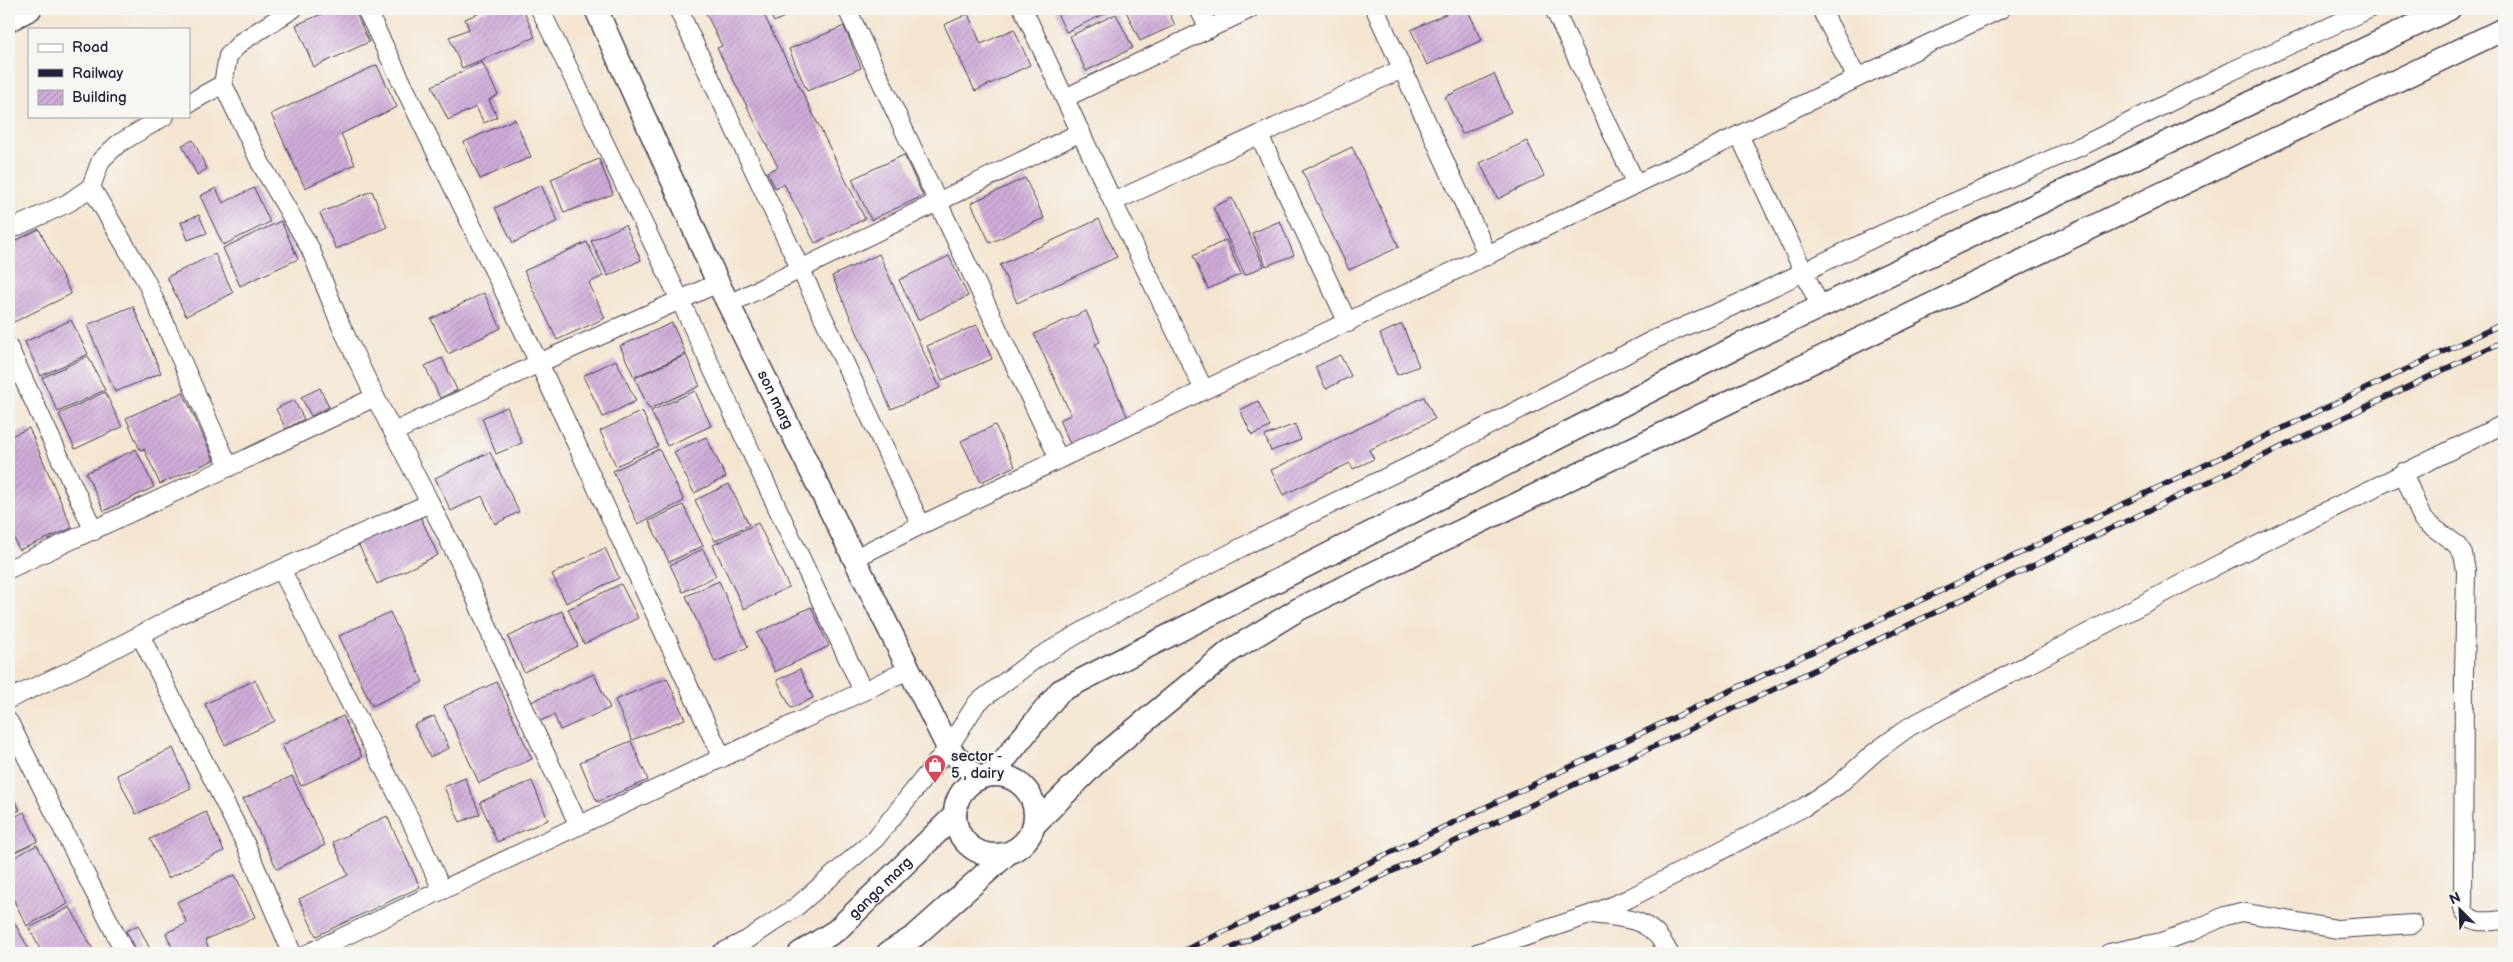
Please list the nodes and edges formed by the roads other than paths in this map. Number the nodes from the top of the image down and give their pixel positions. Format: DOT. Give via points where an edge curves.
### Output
graph roads {
  1 [pos="30,9"];
  2 [pos="293,9"];
  3 [pos="366,9"];
  4 [pos="540,9"];
  5 [pos="596,9"];
  6 [pos="678,9"];
  7 [pos="847,9"];
  8 [pos="1023,9"];
  9 [pos="1199,9"];
  10 [pos="1250,9"];
  11 [pos="1375,9"];
  12 [pos="1554,9"];
  13 [pos="1821,9"];
  14 [pos="2001,9"];
  15 [pos="2370,9"];
  16 [pos="2449,9"];
  17 [pos="9,20"];
  18 [pos="1209,29"];
  19 [pos="2504,29"];
  20 [pos="1402,69"];
  21 [pos="1857,78"];
  22 [pos="223,84"];
  23 [pos="1065,98"];
  24 [pos="190,102"];
  25 [pos="162,118"];
  26 [pos="1080,132"];
  27 [pos="1259,135"];
  28 [pos="1740,135"];
  29 [pos="1636,184"];
  30 [pos="91,187"];
  31 [pos="938,201"];
  32 [pos="1113,202"];
  33 [pos="9,230"];
  34 [pos="1488,256"];
  35 [pos="800,268"];
  36 [pos="1803,272"];
  37 [pos="718,283"];
  38 [pos="680,300"];
  39 [pos="729,304"];
  40 [pos="1820,306"];
  41 [pos="1348,323"];
  42 [pos="9,348"];
  43 [pos="539,363"];
  44 [pos="1204,390"];
  45 [pos="376,397"];
  46 [pos="2504,424"];
  47 [pos="394,432"];
  48 [pos="1059,459"];
  49 [pos="230,468"];
  50 [pos="2403,472"];
  51 [pos="430,503"];
  52 [pos="922,525"];
  53 [pos="94,531"];
  54 [pos="855,558"];
  55 [pos="9,569"];
  56 [pos="282,571"];
  57 [pos="140,635"];
  58 [pos="910,669"];
  59 [pos="863,691"];
  60 [pos="9,699"];
  61 [pos="11,732"];
  62 [pos="948,748"];
  63 [pos="722,758"];
  64 [pos="985,777"];
  65 [pos="954,815"];
  66 [pos="1036,823"];
  67 [pos="579,826"];
  68 [pos="1006,854"];
  69 [pos="442,890"];
  70 [pos="1592,914"];
  71 [pos="2504,920"];
  72 [pos="2413,924"];
  73 [pos="125,953"];
  74 [pos="292,953"];
  75 [pos="309,953"];
  76 [pos="721,953"];
  77 [pos="800,953"];
  78 [pos="888,953"];
  79 [pos="1477,953"];
  80 [pos="1669,953"];
  81 [pos="2109,953"];
  1 -- 17 [label="street"];
  2 -- 22 [label="street" via="241,42 228,56"];
  3 -- 43 [label="street"];
  4 -- 38 [label="street"];
  5 -- 37 [label="street, son marg"];
  6 -- 35 [label="street"];
  7 -- 31 [label="street"];
  8 -- 23 [label="street"];
  9 -- 18 [label="street"];
  10 -- 18 [label="street"];
  11 -- 20 [label="street"];
  12 -- 29 [label="street"];
  13 -- 21 [label="street"];
  14 -- 21 [label="street"];
  15 -- 36 [label="street"];
  16 -- 40 [label="street"];
  18 -- 23 [label="street"];
  19 -- 66 [label="street" via="1299,609 1230,651 1104,756"];
  20 -- 27 [label="street"];
  20 -- 34 [label="street"];
  21 -- 28 [label="street"];
  22 -- 24 [label="street"];
  22 -- 45 [label="street" via="261,164 310,248 341,326"];
  23 -- 26 [label="street"];
  25 -- 30 [label="street" via="118,144 101,160"];
  26 -- 31 [label="street"];
  26 -- 32 [label="street"];
  27 -- 32 [label="street"];
  27 -- 41 [label="street"];
  28 -- 29 [label="street"];
  28 -- 36 [label="street"];
  29 -- 34 [label="street"];
  30 -- 33 [label="street" via="68,203"];
  30 -- 49 [label="street" via="146,280"];
  31 -- 35 [label="street"];
  31 -- 48 [label="street"];
  32 -- 44 [label="street"];
  34 -- 41 [label="street"];
  35 -- 39 [label="street"];
  35 -- 52 [label="street"];
  36 -- 40 [label="street"];
  36 -- 62 [label="street" via="1655,339 1100,621 1034,660 977,703"];
  37 -- 38 [label="street"];
  37 -- 39 [label="street, son marg"];
  38 -- 43 [label="street"];
  38 -- 59 [label="street"];
  39 -- 54 [label="street, son marg"];
  40 -- 64 [label="street" via="1060,691"];
  41 -- 44 [label="street"];
  42 -- 53 [label="street"];
  43 -- 47 [label="street"];
  43 -- 63 [label="street"];
  44 -- 48 [label="street"];
  45 -- 47 [label="street"];
  45 -- 49 [label="street"];
  46 -- 50 [label="street"];
  47 -- 51 [label="street"];
  48 -- 52 [label="street"];
  49 -- 53 [label="street"];
  50 -- 70 [label="street" via="2223,562 1909,727 1837,786 1804,807 1628,899"];
  50 -- 71 [label="street" via="2423,520 2456,544 2463,554 2467,594 2463,909 2468,918 2478,922"];
  51 -- 56 [label="street"];
  51 -- 67 [label="street" via="462,566 502,663"];
  52 -- 54 [label="street"];
  53 -- 55 [label="street"];
  54 -- 58 [label="street, son marg"];
  56 -- 57 [label="street" via="178,615"];
  56 -- 69 [label="street" via="412,823"];
  57 -- 60 [label="street"];
  57 -- 74 [label="street" via="246,845"];
  58 -- 59 [label="street"];
  58 -- 62 [label="street, son marg"];
  59 -- 63 [label="street"];
  61 -- 73 [label="street"];
  62 -- 64 [label="street, son marg"];
  62 -- 76 [label="street" via="875,839 796,907 747,940"];
  63 -- 67 [label="street"];
  64 -- 65 [label="street" via="965,788 957,800"];
  64 -- 66 [label="street" via="1007,776 1026,788 1036,808"];
  65 -- 68 [label="street" via="957,830 965,843 977,852 992,856"];
  65 -- 77 [label="street, ganga marg" via="837,930"];
  66 -- 68 [label="street" via="1020,848"];
  67 -- 69 [label="street"];
  68 -- 78 [label="street" via="915,936"];
  69 -- 75 [label="street"];
  70 -- 79 [label="street"];
  70 -- 80 [label="street" via="1640,921 1654,932"];
  72 -- 81 [label="street" via="2337,929 2241,912 2161,942"];
}
